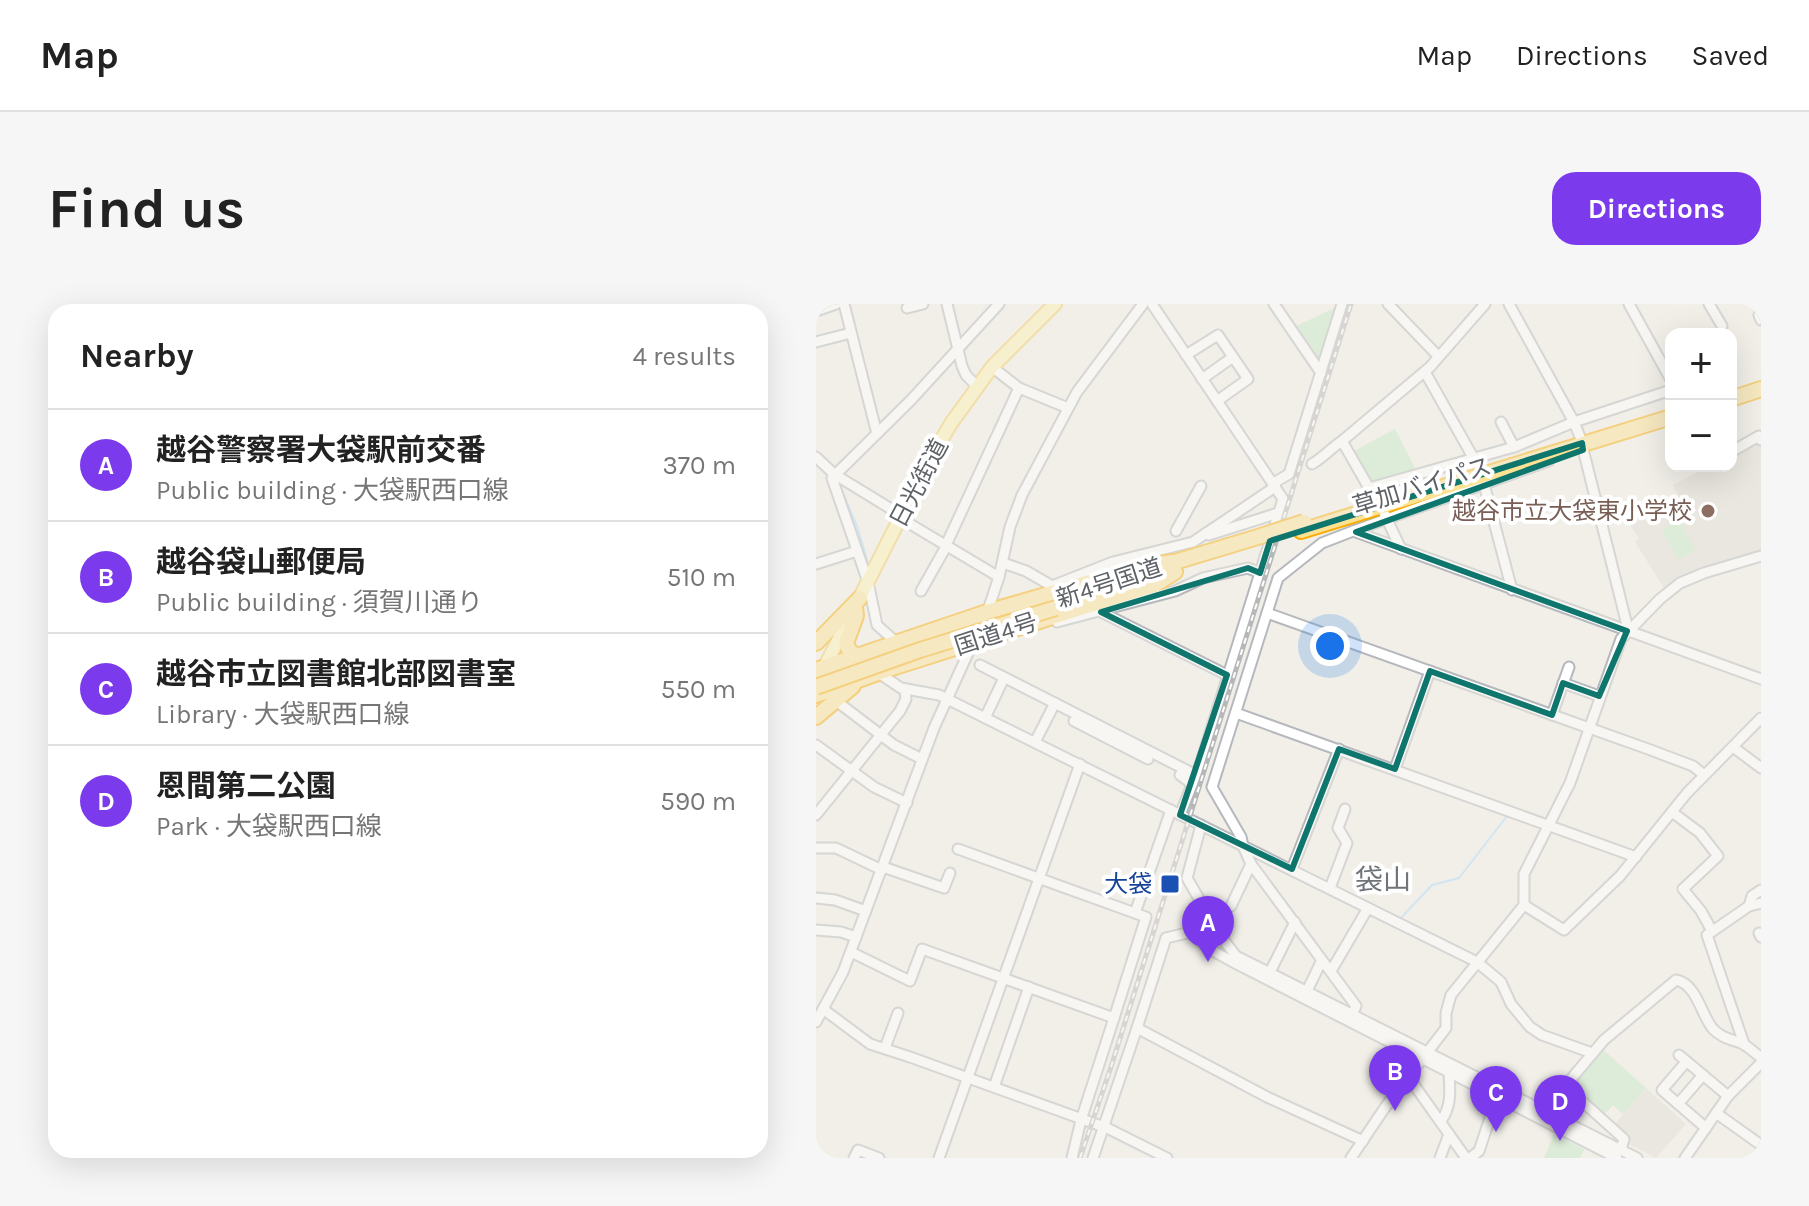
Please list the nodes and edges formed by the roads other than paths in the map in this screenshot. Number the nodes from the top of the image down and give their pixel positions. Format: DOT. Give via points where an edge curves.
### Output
graph roads {
  1 [pos="836,304"];
  2 [pos="844,304"];
  3 [pos="923,304"];
  4 [pos="947,304"];
  5 [pos="999,304"];
  6 [pos="1055,304"];
  7 [pos="1142,304"];
  8 [pos="1152,304"];
  9 [pos="1274,304"];
  10 [pos="1342,304"];
  11 [pos="1388,304"];
  12 [pos="1408,304"];
  13 [pos="1485,304"];
  14 [pos="1509,304"];
  15 [pos="1629,304"];
  16 [pos="1709,304"];
  17 [pos="907,308"];
  18 [pos="816,311"];
  19 [pos="1398,314"];
  20 [pos="1722,326"];
  21 [pos="851,333"];
  22 [pos="816,342"];
  23 [pos="958,349"];
  24 [pos="1186,355"];
  25 [pos="1438,356"];
  26 [pos="1233,357"];
  27 [pos="992,367"];
  28 [pos="1665,369"];
  29 [pos="1425,372"];
  30 [pos="1321,373"];
  31 [pos="1202,379"];
  32 [pos="1761,382"];
  33 [pos="977,386"];
  34 [pos="1019,388"];
  35 [pos="1737,389"];
  36 [pos="1761,389"];
  37 [pos="1665,392"];
  38 [pos="1737,397"];
  39 [pos="1217,401"];
  40 [pos="1068,408"];
  41 [pos="1665,411"];
  42 [pos="1665,419"];
  43 [pos="1501,422"];
  44 [pos="1574,422"];
  45 [pos="877,434"];
  46 [pos="1761,440"];
  47 [pos="1342,441"];
  48 [pos="1581,443"];
  49 [pos="1514,447"];
  50 [pos="1737,449"];
  51 [pos="816,457"];
  52 [pos="1474,459"];
  53 [pos="1312,464"];
  54 [pos="834,474"];
  55 [pos="1484,484"];
  56 [pos="1274,485"];
  57 [pos="1201,486"];
  58 [pos="1278,513"];
  59 [pos="900,516"];
  60 [pos="1385,517"];
  61 [pos="1176,531"];
  62 [pos="1353,531"];
  63 [pos="1204,533"];
  64 [pos="946,545"];
  65 [pos="1401,549"];
  66 [pos="857,551"];
  67 [pos="1761,556"];
  68 [pos="1003,563"];
  69 [pos="816,564"];
  70 [pos="1174,567"];
  71 [pos="1260,573"];
  72 [pos="999,577"];
  73 [pos="868,582"];
  74 [pos="1512,590"];
  75 [pos="921,591"];
  76 [pos="1054,598"];
  77 [pos="858,602"];
  78 [pos="1016,604"];
  79 [pos="987,612"];
  80 [pos="1101,612"];
  81 [pos="1267,613"];
  82 [pos="1027,624"];
  83 [pos="1627,630"];
  84 [pos="896,642"];
  85 [pos="972,642"];
  86 [pos="816,643"];
  87 [pos="856,656"];
  88 [pos="980,665"];
  89 [pos="1569,667"];
  90 [pos="1430,671"];
  91 [pos="819,672"];
  92 [pos="874,674"];
  93 [pos="1227,675"];
  94 [pos="1004,678"];
  95 [pos="1761,679"];
  96 [pos="1563,683"];
  97 [pos="816,686"];
  98 [pos="905,689"];
  99 [pos="816,695"];
  100 [pos="1599,696"];
  101 [pos="947,699"];
  102 [pos="835,700"];
  103 [pos="1055,703"];
  104 [pos="1236,713"];
  105 [pos="1552,715"];
  106 [pos="816,717"];
  107 [pos="985,718"];
  108 [pos="1761,718"];
  109 [pos="1074,721"];
  110 [pos="1588,727"];
  111 [pos="881,735"];
  112 [pos="1119,740"];
  113 [pos="1035,742"];
  114 [pos="816,745"];
  115 [pos="1733,747"];
  116 [pos="1339,749"];
  117 [pos="922,759"];
  118 [pos="1148,759"];
  119 [pos="1080,764"];
  120 [pos="1761,768"];
  121 [pos="1395,769"];
  122 [pos="851,771"];
  123 [pos="1180,775"];
  124 [pos="1704,775"];
  125 [pos="1194,779"];
  126 [pos="907,803"];
  127 [pos="1345,809"];
  128 [pos="1672,812"];
  129 [pos="1175,813"];
  130 [pos="816,815"];
  131 [pos="1201,825"];
  132 [pos="1550,826"];
  133 [pos="1243,846"];
  134 [pos="816,848"];
  135 [pos="961,850"];
  136 [pos="1636,857"];
  137 [pos="1251,864"];
  138 [pos="882,868"];
  139 [pos="1292,869"];
  140 [pos="950,873"];
  141 [pos="1039,877"];
  142 [pos="1330,888"];
  143 [pos="1761,890"];
  144 [pos="816,898"];
  145 [pos="1761,903"];
  146 [pos="1202,904"];
  147 [pos="1524,905"];
  148 [pos="1231,906"];
  149 [pos="1749,906"];
  150 [pos="1368,908"];
  151 [pos="866,911"];
  152 [pos="1135,913"];
  153 [pos="1295,922"];
  154 [pos="816,930"];
  155 [pos="1712,931"];
  156 [pos="1191,932"];
  157 [pos="856,937"];
  158 [pos="1223,939"];
  159 [pos="1213,951"];
  160 [pos="851,952"];
  161 [pos="1235,959"];
  162 [pos="1321,962"];
  163 [pos="1477,962"];
  164 [pos="1331,971"];
  165 [pos="1270,972"];
  166 [pos="1003,977"];
  167 [pos="1029,987"];
  168 [pos="1305,994"];
  169 [pos="823,1009"];
  170 [pos="898,1013"];
  171 [pos="1353,1013"];
  172 [pos="1114,1018"];
  173 [pos="816,1022"];
  174 [pos="1137,1028"];
  175 [pos="1744,1044"];
  176 [pos="1396,1046"];
  177 [pos="885,1048"];
  178 [pos="1592,1053"];
  179 [pos="1424,1055"];
  180 [pos="1761,1061"];
  181 [pos="1449,1072"];
  182 [pos="1703,1075"];
  183 [pos="1408,1077"];
  184 [pos="967,1079"];
  185 [pos="1564,1085"];
  186 [pos="994,1087"];
  187 [pos="1728,1096"];
  188 [pos="1497,1097"];
  189 [pos="1678,1104"];
  190 [pos="1544,1111"];
  191 [pos="1716,1113"];
  192 [pos="1081,1120"];
  193 [pos="1441,1121"];
  194 [pos="1706,1128"];
  195 [pos="1105,1129"];
  196 [pos="1449,1134"];
  197 [pos="1363,1141"];
  198 [pos="1761,1145"];
  199 [pos="1619,1154"];
  200 [pos="1472,1157"];
  201 [pos="854,1158"];
  202 [pos="879,1158"];
  203 [pos="939,1158"];
  204 [pos="1072,1158"];
  205 [pos="1093,1158"];
  206 [pos="1167,1158"];
  207 [pos="1351,1158"];
  208 [pos="1440,1158"];
  209 [pos="1637,1158"];
  210 [pos="1685,1158"];
  1 -- 18 [label="street"];
  2 -- 21 [label="street"];
  3 -- 17 [label="street"];
  4 -- 23 [label="street"];
  5 -- 23 [label="street"];
  6 -- 27 [label="main road, 日光街道"];
  7 -- 40 [label="street"];
  8 -- 24 [label="street"];
  9 -- 30 [label="street"];
  10 -- 30 [label="street"];
  11 -- 19 [label="street"];
  12 -- 19 [label="street"];
  13 -- 25 [label="street"];
  14 -- 44 [label="street"];
  15 -- 28 [label="street"];
  16 -- 20 [label="street"];
  19 -- 25 [label="street"];
  21 -- 22 [label="street"];
  21 -- 45 [label="street"];
  23 -- 33 [label="street" via="966,375"];
  23 -- 45 [label="street"];
  24 -- 26 [label="street" via="1218,335"];
  24 -- 31 [label="street"];
  25 -- 29 [label="street"];
  26 -- 31 [label="street"];
  26 -- 39 [label="street" via="1248,379"];
  27 -- 33 [label="main road, 日光街道"];
  27 -- 34 [label="street"];
  29 -- 47 [label="street"];
  29 -- 52 [label="street"];
  30 -- 56 [label="street" via="1289,474"];
  31 -- 39 [label="street"];
  32 -- 35 [label="highway"];
  33 -- 59 [label="main road, 日光街道"];
  34 -- 40 [label="street"];
  34 -- 64 [label="street"];
  36 -- 38 [label="highway"];
  37 -- 44 [label="street"];
  39 -- 56 [label="street"];
  40 -- 68 [label="street" via="1022,495"];
  41 -- 48 [label="highway, 草加バイパス"];
  42 -- 48 [label="highway, 草加バイパス"];
  43 -- 49 [label="street"];
  44 -- 48 [label="street"];
  44 -- 49 [label="street"];
  45 -- 54 [label="street"];
  46 -- 50 [label="street" via="1759,436"];
  47 -- 52 [label="street" via="1369,488"];
  47 -- 53 [label="street"];
  48 -- 55 [label="street"];
  48 -- 70 [label="highway, 草加バイパス, bridge"];
  48 -- 83 [label="street"];
  49 -- 52 [label="street"];
  51 -- 54 [label="street"];
  54 -- 59 [label="street"];
  54 -- 66 [label="street" via="831,482"];
  55 -- 60 [label="street"];
  55 -- 74 [label="street"];
  56 -- 58 [label="street" via="1283,499"];
  56 -- 63 [label="street"];
  57 -- 61 [label="street"];
  58 -- 63 [label="street"];
  58 -- 71 [label="street"];
  59 -- 64 [label="street"];
  59 -- 73 [label="main road, 日光街道"];
  60 -- 62 [label="street"];
  60 -- 65 [label="street"];
  62 -- 65 [label="street"];
  62 -- 81 [label="street" via="1322,543 1278,578"];
  63 -- 76 [label="street" via="1193,542 1113,562"];
  64 -- 72 [label="street"];
  64 -- 75 [label="street"];
  65 -- 74 [label="street"];
  66 -- 69 [label="street"];
  66 -- 73 [label="street"];
  67 -- 83 [label="street" via="1680,583"];
  68 -- 72 [label="street"];
  68 -- 76 [label="street"];
  70 -- 76 [label="highway, 新4号国道"];
  70 -- 78 [label="highway, 国道4号" via="1145,566"];
  70 -- 82 [label="highway, 国道4号" via="1156,584"];
  71 -- 80 [label="street" via="1248,568 1203,578"];
  71 -- 93 [label="street"];
  72 -- 79 [label="street"];
  73 -- 77 [label="main road, 日光街道"];
  73 -- 84 [label="street" via="877,625"];
  74 -- 83 [label="street"];
  76 -- 78 [label="street"];
  76 -- 91 [label="highway, 新4号国道"];
  76 -- 97 [label="highway, 新4号国道, bridge"];
  77 -- 86 [label="highway"];
  77 -- 87 [label="highway" via="846,643"];
  77 -- 91 [label="main road, 日光街道"];
  78 -- 79 [label="highway, 国道4号"];
  79 -- 84 [label="highway, 国道4号"];
  79 -- 85 [label="street"];
  80 -- 82 [label="street" via="1035,627"];
  80 -- 93 [label="street"];
  81 -- 90 [label="street"];
  81 -- 104 [label="street"];
  82 -- 85 [label="highway, 国道4号"];
  83 -- 95 [label="street"];
  83 -- 100 [label="street"];
  84 -- 87 [label="highway, 国道4号"];
  85 -- 92 [label="highway, 国道4号"];
  85 -- 101 [label="street"];
  87 -- 91 [label="highway, 国道4号"];
  88 -- 94 [label="street"];
  89 -- 96 [label="street"];
  90 -- 105 [label="street"];
  90 -- 121 [label="street"];
  91 -- 97 [label="highway, 日光街道"];
  92 -- 98 [label="street"];
  92 -- 99 [label="highway, 国道4号"];
  92 -- 102 [label="highway"];
  93 -- 125 [label="street"];
  94 -- 103 [label="street"];
  94 -- 107 [label="street"];
  96 -- 100 [label="street"];
  96 -- 105 [label="street"];
  98 -- 101 [label="street"];
  98 -- 111 [label="street" via="904,706"];
  100 -- 110 [label="street"];
  101 -- 107 [label="street"];
  101 -- 117 [label="street"];
  102 -- 106 [label="highway"];
  102 -- 111 [label="street"];
  103 -- 112 [label="street"];
  103 -- 113 [label="street"];
  104 -- 116 [label="street"];
  104 -- 133 [label="street" via="1212,787"];
  105 -- 110 [label="street"];
  107 -- 113 [label="street"];
  108 -- 115 [label="street"];
  109 -- 112 [label="street"];
  110 -- 124 [label="street" via="1693,766"];
  110 -- 132 [label="street"];
  111 -- 117 [label="street"];
  111 -- 122 [label="street"];
  112 -- 118 [label="street"];
  112 -- 125 [label="street"];
  113 -- 119 [label="street"];
  114 -- 122 [label="street"];
  115 -- 120 [label="street"];
  115 -- 124 [label="street"];
  116 -- 121 [label="street"];
  116 -- 139 [label="street"];
  117 -- 126 [label="street"];
  119 -- 129 [label="street"];
  119 -- 141 [label="street"];
  121 -- 132 [label="street"];
  122 -- 126 [label="street"];
  122 -- 130 [label="street"];
  123 -- 125 [label="street"];
  124 -- 128 [label="street"];
  125 -- 129 [label="street"];
  126 -- 138 [label="street"];
  127 -- 142 [label="street" via="1338,828 1347,843"];
  128 -- 136 [label="street"];
  128 -- 155 [label="street" via="1700,833 1718,856 1683,889"];
  129 -- 131 [label="street"];
  129 -- 152 [label="street"];
  131 -- 133 [label="street"];
  131 -- 146 [label="street" via="1187,878"];
  132 -- 136 [label="street"];
  132 -- 147 [label="street" via="1524,874"];
  133 -- 137 [label="street"];
  133 -- 139 [label="street"];
  134 -- 138 [label="street" via="836,848"];
  135 -- 141 [label="street"];
  136 -- 147 [label="street" via="1564,930"];
  137 -- 148 [label="street"];
  137 -- 153 [label="street"];
  138 -- 140 [label="street" via="944,888"];
  138 -- 151 [label="street"];
  139 -- 142 [label="street"];
  141 -- 152 [label="street"];
  141 -- 166 [label="street"];
  142 -- 150 [label="street"];
  143 -- 149 [label="street"];
  144 -- 151 [label="street"];
  145 -- 149 [label="street"];
  146 -- 156 [label="street"];
  146 -- 158 [label="street" via="1216,907"];
  147 -- 163 [label="street"];
  149 -- 155 [label="street"];
  150 -- 163 [label="street"];
  150 -- 164 [label="street"];
  151 -- 157 [label="street"];
  152 -- 172 [label="street" via="1146,917"];
  153 -- 162 [label="street"];
  153 -- 165 [label="street"];
  154 -- 157 [label="street"];
  155 -- 175 [label="street" via="1707,935"];
  156 -- 159 [label="street"];
  156 -- 174 [label="street" via="1166,938"];
  157 -- 160 [label="street"];
  158 -- 159 [label="street"];
  158 -- 161 [label="street"];
  159 -- 161 [label="street"];
  160 -- 166 [label="street" via="910,981 922,949"];
  160 -- 169 [label="street"];
  161 -- 165 [label="street"];
  161 -- 168 [label="street"];
  162 -- 164 [label="street"];
  162 -- 168 [label="street"];
  163 -- 178 [label="street" via="1501,982 1530,1027"];
  163 -- 179 [label="street" via="1451,995 1446,1028"];
  164 -- 171 [label="street" via="1356,1006"];
  165 -- 168 [label="street"];
  166 -- 167 [label="street"];
  166 -- 184 [label="street"];
  167 -- 172 [label="street"];
  167 -- 186 [label="street"];
  168 -- 171 [label="street"];
  168 -- 176 [label="street"];
  169 -- 173 [label="street"];
  169 -- 177 [label="street" via="858,1037"];
  170 -- 177 [label="street"];
  171 -- 179 [label="street"];
  172 -- 192 [label="street"];
  174 -- 195 [label="street"];
  174 -- 197 [label="street"];
  175 -- 178 [label="street" via="1726,1040 1712,1027 1691,990 1676,980"];
  175 -- 180 [label="street"];
  176 -- 179 [label="street"];
  176 -- 183 [label="street" via="1395,1058"];
  177 -- 184 [label="street"];
  178 -- 185 [label="street"];
  179 -- 181 [label="street"];
  179 -- 183 [label="street"];
  179 -- 190 [label="street"];
  180 -- 187 [label="street"];
  181 -- 188 [label="street"];
  181 -- 193 [label="street" via="1451,1095"];
  182 -- 187 [label="street"];
  182 -- 189 [label="street"];
  182 -- 189 [label="street" via="1683,1058 1662,1090"];
  183 -- 193 [label="street"];
  183 -- 197 [label="street"];
  184 -- 186 [label="street"];
  184 -- 203 [label="street"];
  185 -- 190 [label="street"];
  185 -- 199 [label="street" via="1624,1139"];
  186 -- 192 [label="street"];
  187 -- 191 [label="street"];
  188 -- 199 [label="street"];
  188 -- 200 [label="street"];
  189 -- 194 [label="street"];
  190 -- 199 [label="street"];
  191 -- 194 [label="street"];
  191 -- 198 [label="street"];
  192 -- 195 [label="street"];
  192 -- 204 [label="street"];
  193 -- 196 [label="street"];
  194 -- 210 [label="street"];
  195 -- 205 [label="street"];
  195 -- 206 [label="street"];
  196 -- 200 [label="street"];
  196 -- 208 [label="street"];
  197 -- 207 [label="street"];
  199 -- 209 [label="street"];
  201 -- 202 [label="street" via="858,1150"];
}
